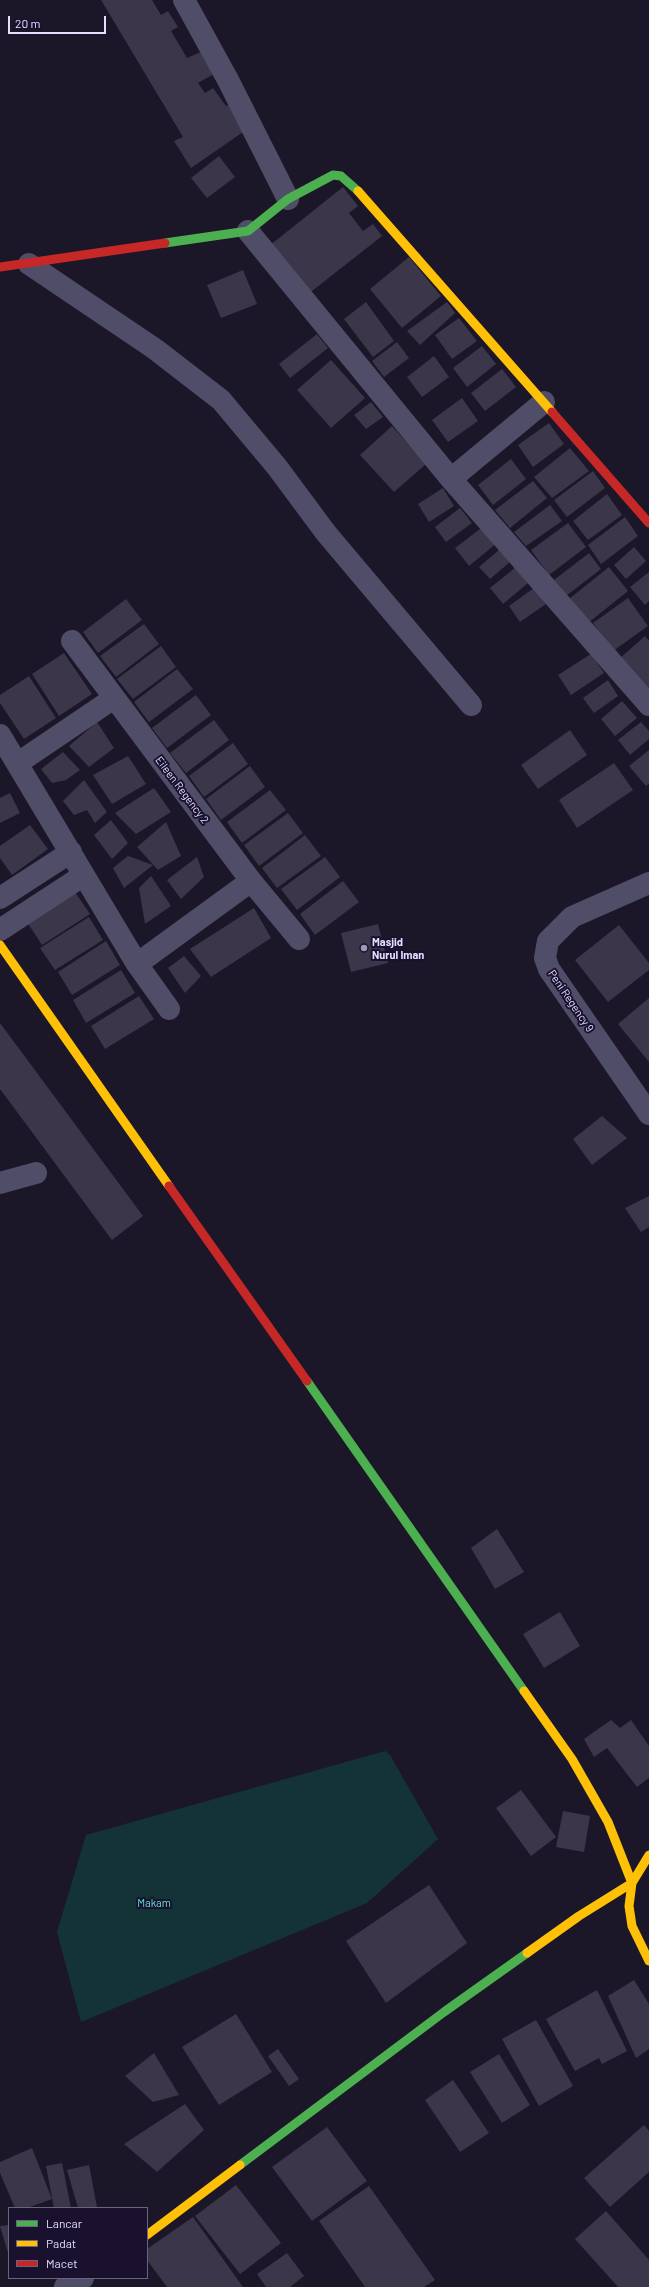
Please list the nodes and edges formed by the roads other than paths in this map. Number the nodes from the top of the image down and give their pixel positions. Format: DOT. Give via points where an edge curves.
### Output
graph roads {
  1 [pos="184,0"];
  2 [pos="288,199"];
  3 [pos="248,231"];
  4 [pos="28,264"];
  5 [pos="0,267"];
  6 [pos="544,402"];
  7 [pos="452,479"];
  8 [pos="649,523"];
  9 [pos="72,641"];
  10 [pos="114,698"];
  11 [pos="471,705"];
  12 [pos="649,705"];
  13 [pos="0,735"];
  14 [pos="18,763"];
  15 [pos="71,852"];
  16 [pos="84,875"];
  17 [pos="251,881"];
  18 [pos="649,883"];
  19 [pos="0,898"];
  20 [pos="0,930"];
  21 [pos="299,939"];
  22 [pos="0,945"];
  23 [pos="137,964"];
  24 [pos="168,1009"];
  25 [pos="649,1114"];
  26 [pos="36,1173"];
  27 [pos="0,1183"];
  28 [pos="649,1855"];
  29 [pos="632,1883"];
  30 [pos="649,1961"];
  31 [pos="148,2234"];
  32 [pos="82,2279"];
  33 [pos="65,2287"];
  1 -- 2 [label="street"];
  2 -- 3 [label="street"];
  2 -- 6 [label="street" via="333,175 342,176 352,184"];
  3 -- 4 [label="street"];
  3 -- 7 [label="street"];
  4 -- 5 [label="street"];
  4 -- 11 [label="street" via="155,349 221,400 277,467 326,533"];
  6 -- 7 [label="street"];
  6 -- 8 [label="street"];
  7 -- 12 [label="street"];
  9 -- 10 [label="street, Eileen Regency 2"];
  10 -- 14 [label="street"];
  10 -- 17 [label="street, Eileen Regency 2"];
  13 -- 14 [label="street"];
  14 -- 15 [label="street"];
  15 -- 16 [label="street"];
  15 -- 19 [label="street"];
  16 -- 20 [label="street"];
  16 -- 23 [label="street"];
  17 -- 21 [label="street, Eileen Regency 2"];
  17 -- 23 [label="street"];
  18 -- 25 [label="street, Peni Regency 9" via="572,917 548,941 545,958 549,969"];
  22 -- 29 [label="street" via="572,1759 608,1822"];
  23 -- 24 [label="street"];
  26 -- 27 [label="street"];
  28 -- 29 [label="street"];
  29 -- 30 [label="street" via="629,1906 632,1926"];
  29 -- 31 [label="street" via="579,1916 444,2012"];
  32 -- 33 [label="street"];
}
